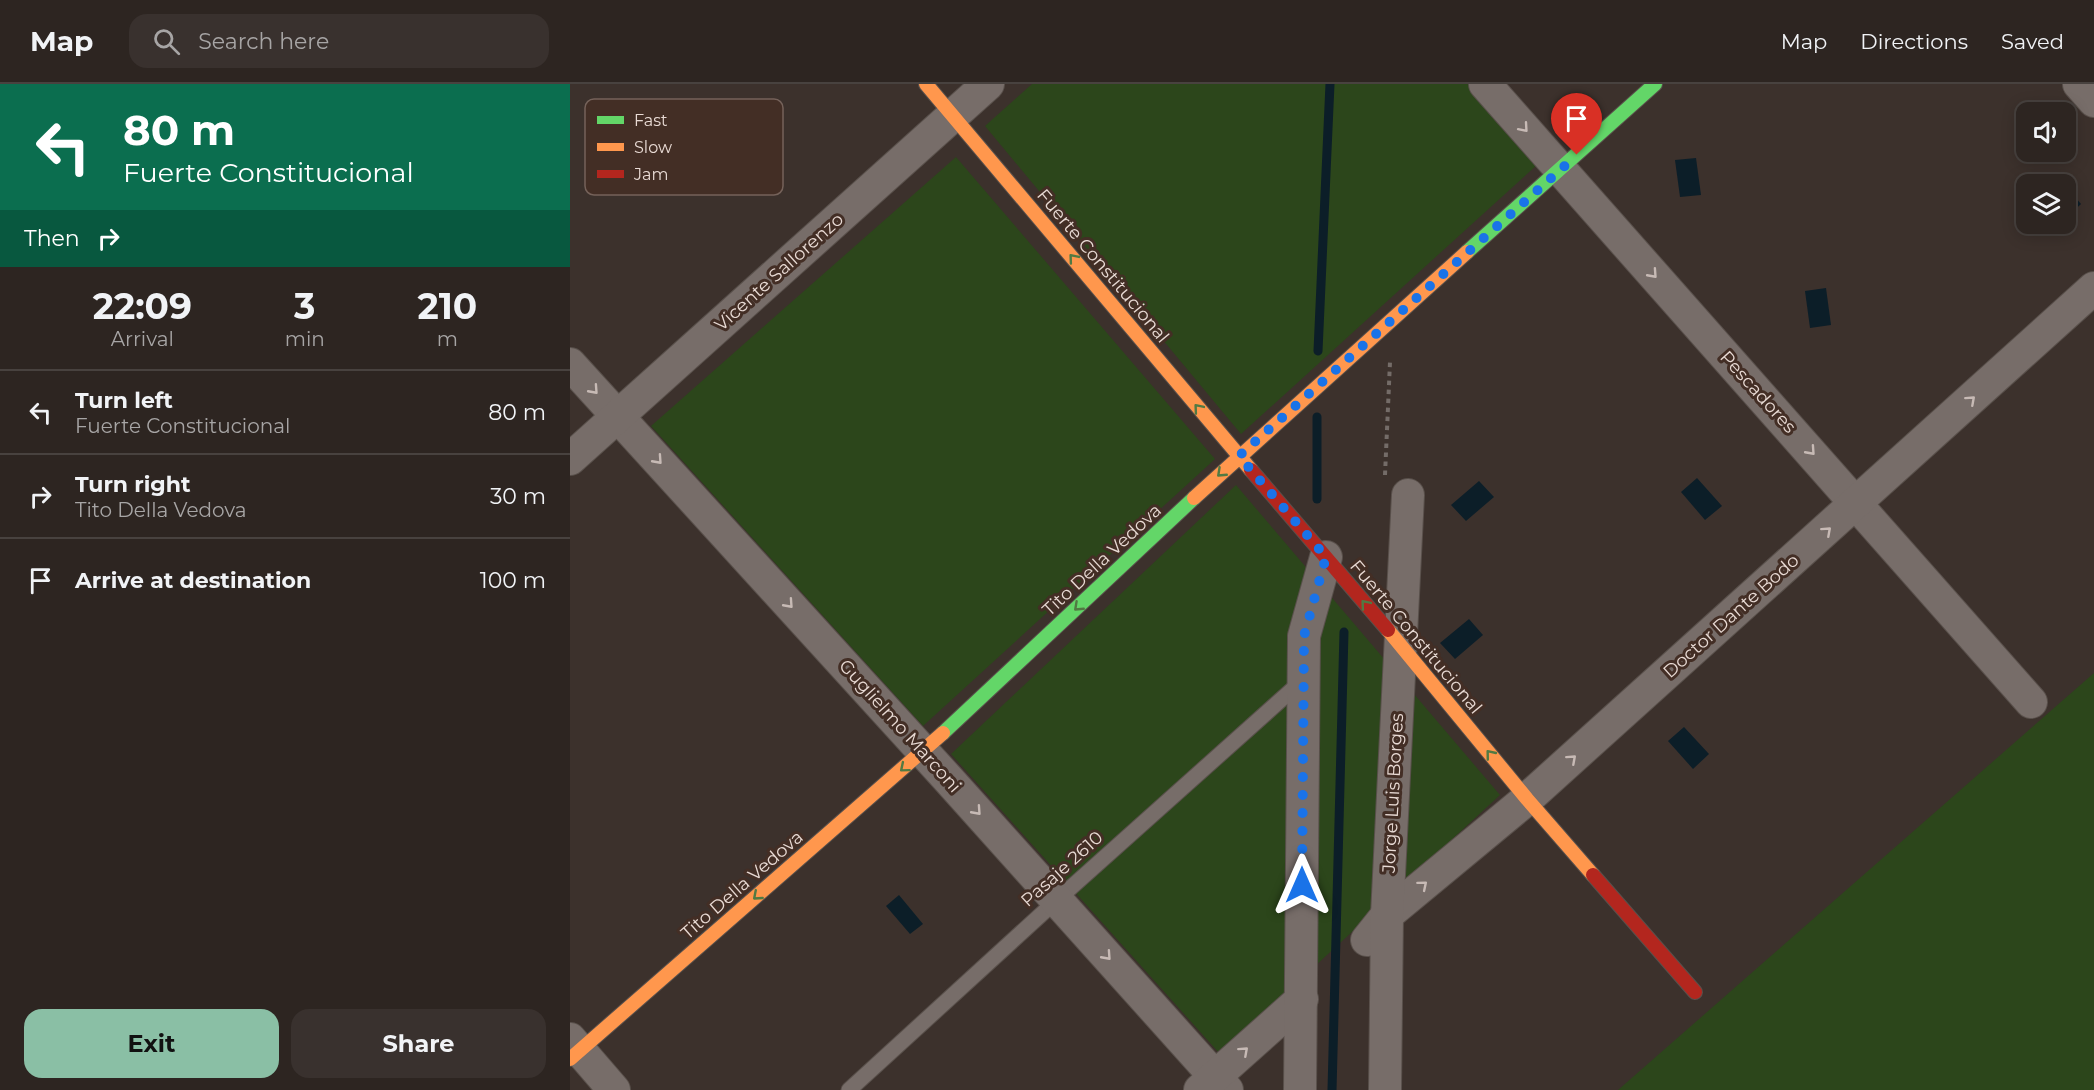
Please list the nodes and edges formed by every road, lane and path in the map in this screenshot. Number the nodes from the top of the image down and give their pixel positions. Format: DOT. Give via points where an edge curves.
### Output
graph roads {
  1 [pos="926,84"];
  2 [pos="988,84"];
  3 [pos="1485,84"];
  4 [pos="1655,84"];
  5 [pos="2079,84"];
  6 [pos="2094,101"];
  7 [pos="954,115"];
  8 [pos="1561,170"];
  9 [pos="2094,288"];
  10 [pos="570,364"];
  11 [pos="618,417"];
  12 [pos="1239,456"];
  13 [pos="570,459"];
  14 [pos="1408,495"];
  15 [pos="1857,503"];
  16 [pos="1326,557"];
  17 [pos="1400,644"];
  18 [pos="1304,680"];
  19 [pos="2031,702"];
  20 [pos="924,751"];
  21 [pos="1527,799"];
  22 [pos="1057,900"];
  23 [pos="1387,915"];
  24 [pos="1367,940"];
  25 [pos="1695,992"];
  26 [pos="1302,999"];
  27 [pos="573,1050"];
  28 [pos="1214,1086"];
  29 [pos="614,1090"];
  30 [pos="849,1090"];
  31 [pos="1300,1090"];
  32 [pos="1385,1090"];
  1 -- 7 [label="street, Fuerte Constitucional"];
  2 -- 7 [label="street, Vicente Sallorenzo"];
  3 -- 8 [label="street, Pescadores, one-way"];
  4 -- 8 [label="street, Tito Della Vedova"];
  5 -- 6 [label="street"];
  7 -- 11 [label="street, Vicente Sallorenzo"];
  12 -- 7 [label="street, Fuerte Constitucional, one-way"];
  8 -- 12 [label="street, Tito Della Vedova"];
  8 -- 15 [label="street, Pescadores, one-way"];
  15 -- 9 [label="street, Doctor Dante Bodo, one-way"];
  10 -- 11 [label="street, Guglielmo Marconi, one-way"];
  11 -- 13 [label="street, Vicente Sallorenzo"];
  11 -- 20 [label="street, Guglielmo Marconi, one-way"];
  12 -- 16 [label="street, Fuerte Constitucional"];
  12 -- 20 [label="street, Tito Della Vedova, one-way"];
  14 -- 17 [label="street, Jorge Luis Borges"];
  15 -- 19 [label="street, Pescadores"];
  21 -- 15 [label="street, Doctor Dante Bodo, one-way"];
  17 -- 16 [label="street, Fuerte Constitucional, one-way"];
  16 -- 18 [label="street" via="1304,636"];
  21 -- 17 [label="street, Fuerte Constitucional, one-way"];
  17 -- 23 [label="street, Jorge Luis Borges"];
  18 -- 22 [label="lane, Pasaje 2610"];
  18 -- 26 [label="street"];
  20 -- 22 [label="street, Guglielmo Marconi, one-way"];
  20 -- 27 [label="street, Tito Della Vedova, one-way"];
  23 -- 21 [label="street, Doctor Dante Bodo, one-way"];
  21 -- 25 [label="street, Fuerte Constitucional"];
  22 -- 28 [label="street, Guglielmo Marconi, one-way"];
  22 -- 30 [label="lane, Pasaje 2610"];
  23 -- 24 [label="street, Doctor Dante Bodo"];
  23 -- 32 [label="street, Jorge Luis Borges"];
  28 -- 26 [label="street, one-way"];
  26 -- 31 [label="street"];
  27 -- 29 [label="street"];
}
